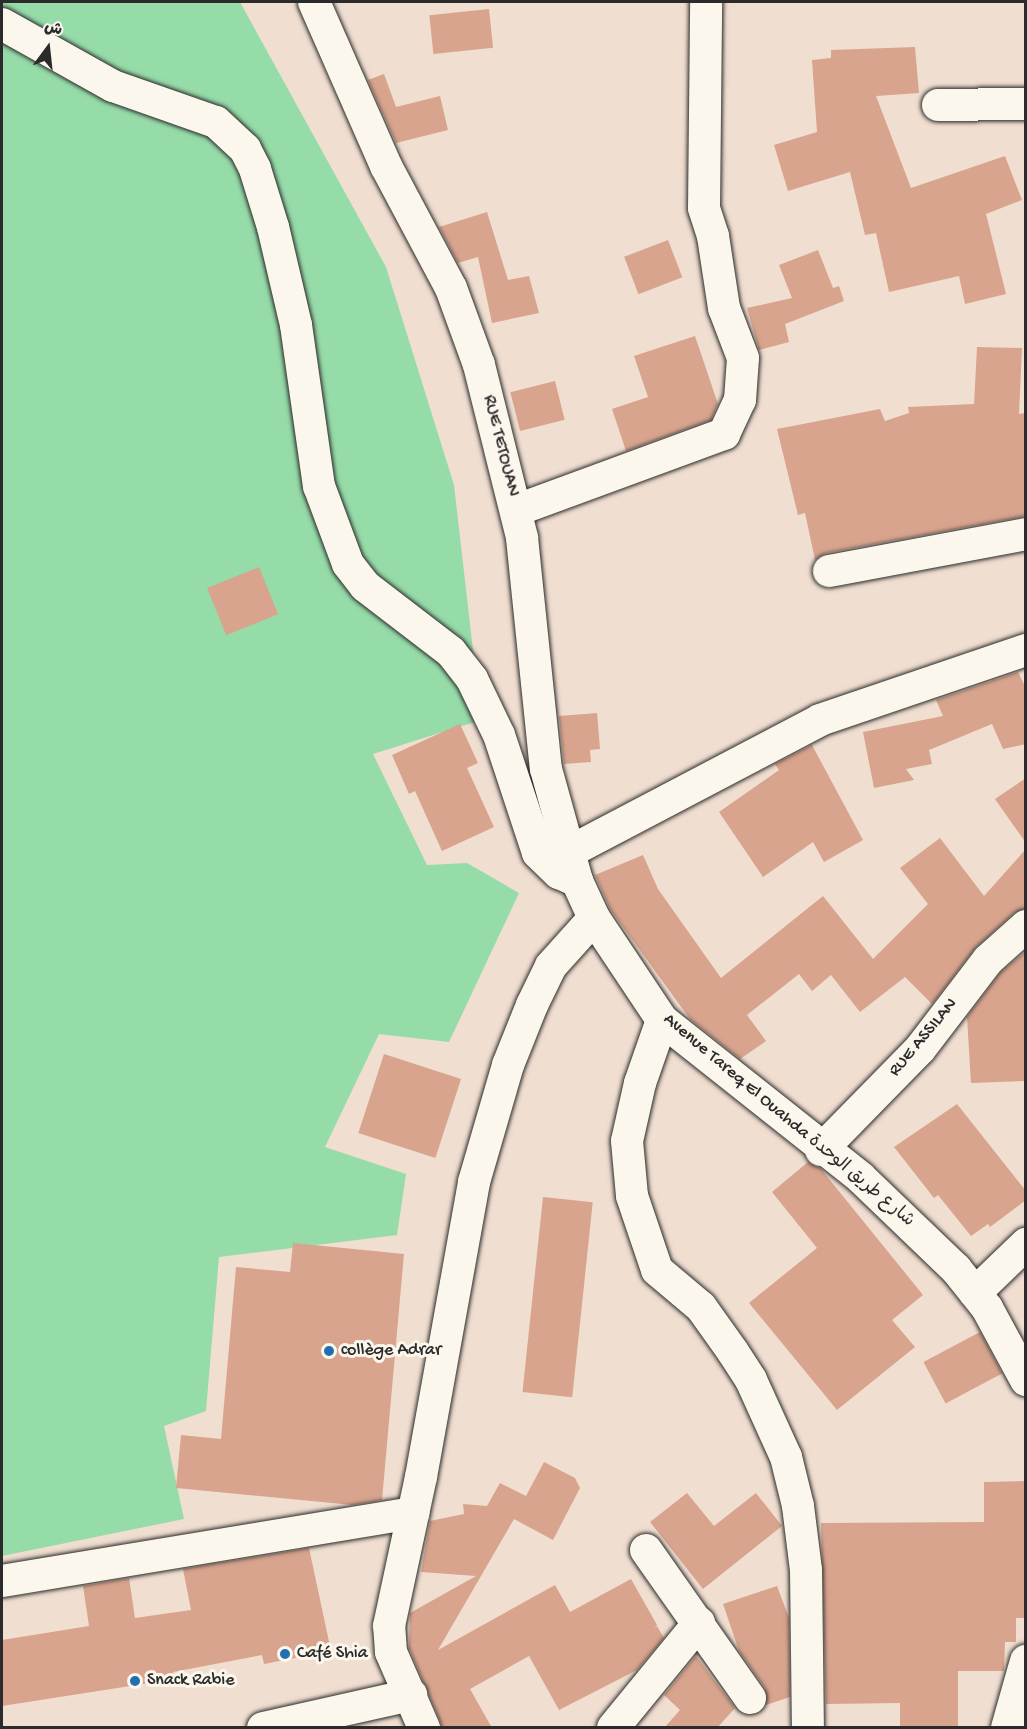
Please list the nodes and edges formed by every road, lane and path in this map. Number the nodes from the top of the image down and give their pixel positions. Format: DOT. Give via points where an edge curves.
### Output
graph roads {
  1 [pos="314,2"];
  2 [pos="706,2"];
  3 [pos="2,24"];
  4 [pos="1026,104"];
  5 [pos="938,105"];
  6 [pos="517,510"];
  7 [pos="1026,534"];
  8 [pos="829,571"];
  9 [pos="1026,650"];
  10 [pos="573,867"];
  11 [pos="594,918"];
  12 [pos="1026,926"];
  13 [pos="662,1020"];
  14 [pos="821,1150"];
  15 [pos="1026,1244"];
  16 [pos="975,1293"];
  17 [pos="1026,1380"];
  18 [pos="413,1513"];
  19 [pos="646,1550"];
  20 [pos="2,1581"];
  21 [pos="699,1623"];
  22 [pos="1026,1661"];
  23 [pos="411,1695"];
  24 [pos="750,1698"];
  25 [pos="263,1728"];
  26 [pos="424,1728"];
  27 [pos="613,1728"];
  28 [pos="808,1728"];
  29 [pos="1007,1728"];
  1 -- 6 [label="street, RUE TETOUAN" via="386,166 441,266 465,320"];
  2 -- 6 [label="street" via="704,208 713,236 724,308 743,358 740,400 724,434"];
  3 -- 10 [label="street" via="113,86 216,122 244,149 255,169 273,227 296,325 319,486 348,564 373,593 446,647 472,679 502,743 538,853 560,873"];
  4 -- 5 [label="street"];
  6 -- 10 [label="street, RUE TETOUAN" via="532,623 538,720 546,770"];
  7 -- 8 [label="street"];
  9 -- 10 [label="street" via="820,720"];
  10 -- 11 [label="street, RUE TETOUAN"];
  11 -- 13 [label="street, Avenue Tareq El Ouahda شارع طريق الوحدة"];
  11 -- 18 [label="street" via="551,966 520,1035 489,1124 474,1182"];
  12 -- 14 [label="street, RUE ASSILAN" via="988,960 920,1049"];
  13 -- 14 [label="street, Avenue Tareq El Ouahda شارع طريق الوحدة"];
  13 -- 28 [label="street" via="640,1083 627,1141 632,1196 657,1270 701,1307 733,1352 752,1380 786,1457 798,1506 806,1570"];
  14 -- 16 [label="street, Avenue Tareq El Ouahda شارع طريق الوحدة" via="912,1222"];
  15 -- 16 [label="street"];
  16 -- 17 [label="street, Avenue Tareq El Ouahda شارع طريق الوحدة" via="1014,1352"];
  18 -- 20 [label="street"];
  18 -- 23 [label="street" via="391,1606 388,1639"];
  19 -- 21 [label="street"];
  21 -- 24 [label="street"];
  21 -- 27 [label="street"];
  22 -- 29 [label="street"];
  23 -- 25 [label="street"];
  23 -- 26 [label="street"];
}
